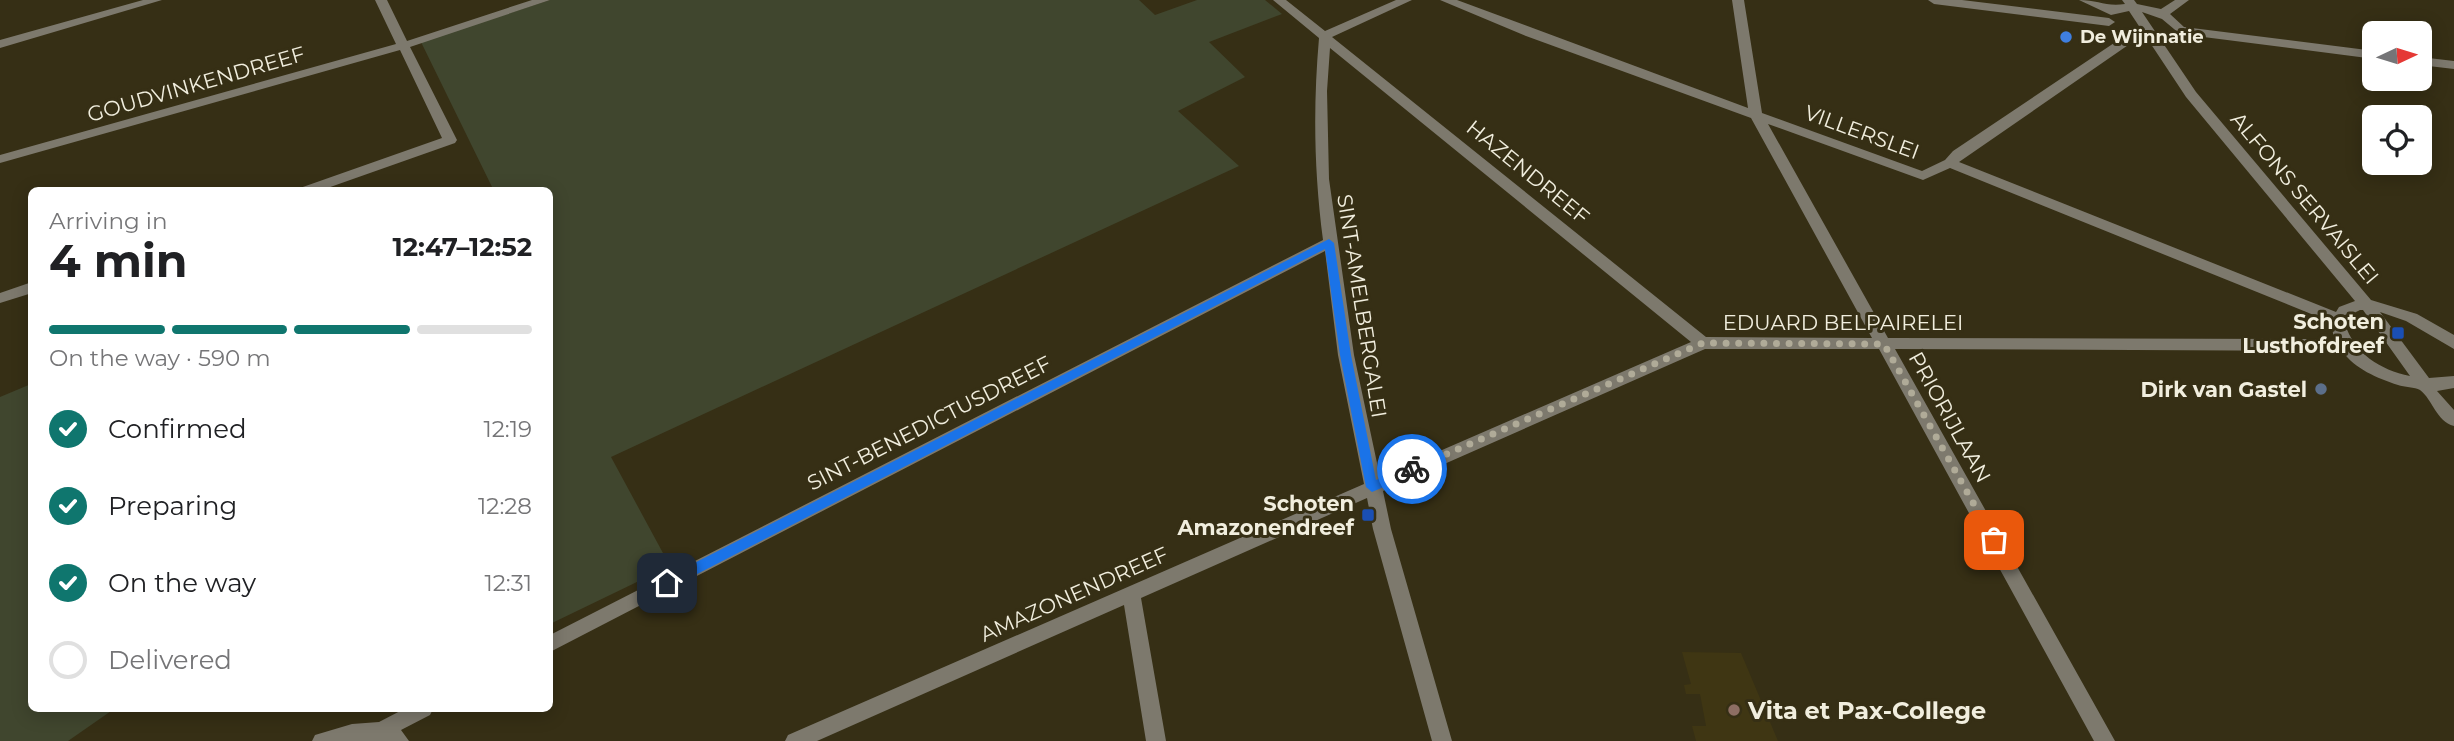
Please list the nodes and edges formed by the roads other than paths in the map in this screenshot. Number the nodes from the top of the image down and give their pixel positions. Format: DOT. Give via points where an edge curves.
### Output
graph roads {
  1 [pos="156,0"];
  2 [pos="381,0"];
  3 [pos="529,0"];
  4 [pos="544,0"];
  5 [pos="1279,0"];
  6 [pos="1406,0"];
  7 [pos="1446,0"];
  8 [pos="1738,0"];
  9 [pos="1934,0"];
  10 [pos="2085,0"];
  11 [pos="2183,0"];
  12 [pos="2130,4"];
  13 [pos="2162,14"];
  14 [pos="2110,17"];
  15 [pos="2180,30"];
  16 [pos="1325,35"];
  17 [pos="2130,38"];
  18 [pos="2155,43"];
  19 [pos="0,44"];
  20 [pos="403,46"];
  21 [pos="2362,53"];
  22 [pos="2432,62"];
  23 [pos="2454,65"];
  24 [pos="1756,115"];
  25 [pos="0,159"];
  26 [pos="1950,163"];
  27 [pos="316,187"];
  28 [pos="1329,243"];
  29 [pos="28,288"];
  30 [pos="0,298"];
  31 [pos="2368,306"];
  32 [pos="2338,319"];
  33 [pos="1703,343"];
  34 [pos="2454,343"];
  35 [pos="1884,344"];
  36 [pos="2345,345"];
  37 [pos="2454,382"];
  38 [pos="2424,385"];
  39 [pos="2454,420"];
  40 [pos="1372,487"];
  41 [pos="1131,594"];
  42 [pos="553,642"];
  43 [pos="418,712"];
  44 [pos="380,731"];
  45 [pos="322,741"];
  46 [pos="399,741"];
  47 [pos="795,741"];
  48 [pos="1156,741"];
  49 [pos="1442,741"];
  50 [pos="2105,741"];
  1 -- 19 [label="street"];
  2 -- 20 [label="street"];
  3 -- 20 [label="street"];
  4 -- 20 [label="street"];
  5 -- 16 [label="street, HAZENDREEF"];
  6 -- 16 [label="street"];
  7 -- 24 [label="street, VILLERSLEI"];
  8 -- 24 [label="street"];
  9 -- 14 [label="street"];
  10 -- 14 [label="street"];
  11 -- 13 [label="street"];
  12 -- 13 [label="street"];
  12 -- 14 [label="street"];
  12 -- 18 [label="street, ALFONS SERVAISLEI"];
  13 -- 15 [label="street"];
  14 -- 17 [label="street"];
  15 -- 18 [label="street" via="2174,41"];
  15 -- 21 [label="street"];
  16 -- 28 [label="street, SINT-AMELBERGALEI" via="1321,156"];
  16 -- 33 [label="street, HAZENDREEF"];
  17 -- 18 [label="street"];
  17 -- 26 [label="street, VILLERSLEI"];
  18 -- 31 [label="street, ALFONS SERVAISLEI" via="2191,94"];
  20 -- 25 [label="street, GOUDVINKENDREEF"];
  20 -- 27 [label="street" via="450,140"];
  22 -- 23 [label="street"];
  24 -- 26 [label="street, VILLERSLEI" via="1923,176"];
  24 -- 35 [label="street, PRIORIJLAAN"];
  26 -- 32 [label="street"];
  28 -- 40 [label="street, SINT-AMELBERGALEI"];
  28 -- 42 [label="street, SINT-BENEDICTUSDREEF"];
  29 -- 30 [label="street"];
  31 -- 32 [label="street" via="2345,312"];
  31 -- 34 [label="street" via="2415,317"];
  31 -- 38 [label="street, ALFONS SERVAISLEI"];
  32 -- 36 [label="street"];
  33 -- 35 [label="street, EDUARD BELPAIRELEI"];
  33 -- 40 [label="street, EDUARD BELPAIRELEI"];
  35 -- 36 [label="street, EDUARD BELPAIRELEI"];
  35 -- 50 [label="street, PRIORIJLAAN"];
  36 -- 38 [label="street" via="2378,370"];
  37 -- 38 [label="street"];
  38 -- 39 [label="street, ALFONS SERVAISLEI"];
  40 -- 41 [label="street, AMAZONENDREEF"];
  40 -- 49 [label="street, SINT-AMELBERGALEI"];
  41 -- 47 [label="street, AMAZONENDREEF"];
  41 -- 48 [label="street"];
  43 -- 44 [label="street"];
  44 -- 45 [label="street"];
  44 -- 46 [label="street"];
}
